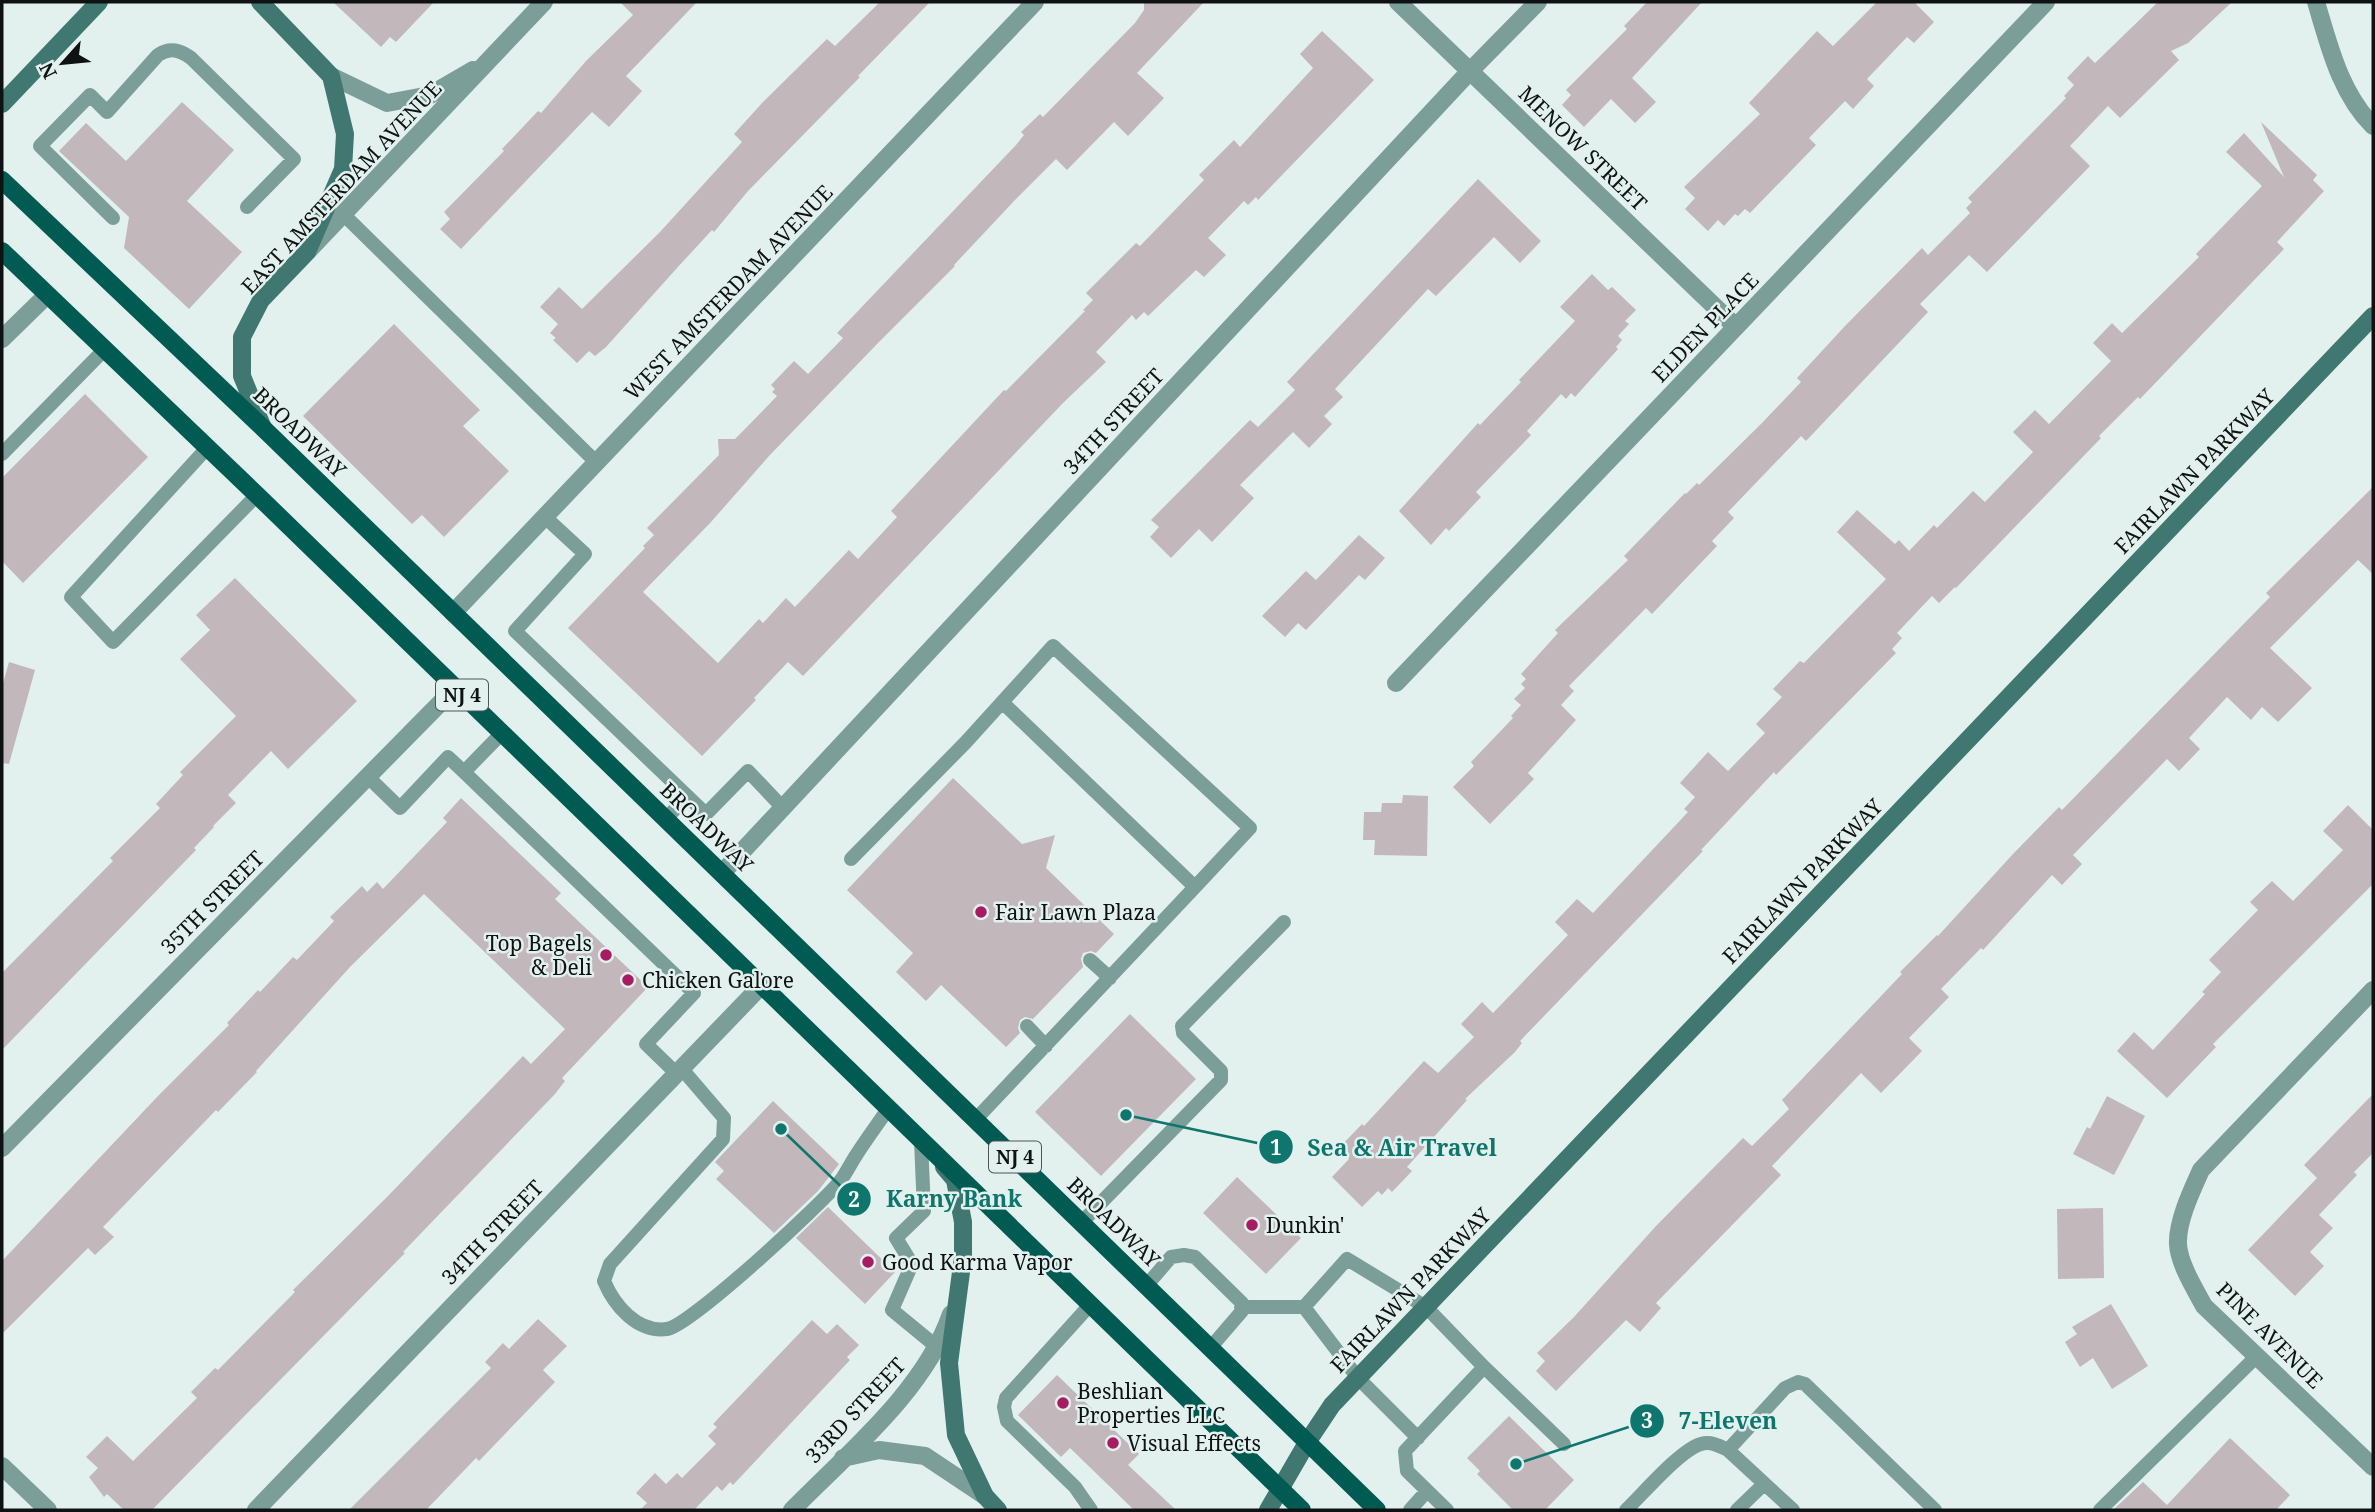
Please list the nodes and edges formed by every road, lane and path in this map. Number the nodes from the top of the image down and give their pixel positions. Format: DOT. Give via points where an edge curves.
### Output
graph roads {
  1 [pos="99,2"];
  2 [pos="260,2"];
  3 [pos="544,2"];
  4 [pos="1035,2"];
  5 [pos="1398,2"];
  6 [pos="1538,2"];
  7 [pos="2046,2"];
  8 [pos="2316,2"];
  9 [pos="491,60"];
  10 [pos="1471,71"];
  11 [pos="331,76"];
  12 [pos="2,104"];
  13 [pos="2373,126"];
  14 [pos="2,180"];
  15 [pos="247,207"];
  16 [pos="343,215"];
  17 [pos="113,218"];
  18 [pos="2,251"];
  19 [pos="307,252"];
  20 [pos="47,295"];
  21 [pos="2373,316"];
  22 [pos="1736,327"];
  23 [pos="2,339"];
  24 [pos="105,349"];
  25 [pos="263,428"];
  26 [pos="207,447"];
  27 [pos="2,454"];
  28 [pos="597,463"];
  29 [pos="257,495"];
  30 [pos="545,517"];
  31 [pos="453,613"];
  32 [pos="1396,683"];
  33 [pos="455,688"];
  34 [pos="1002,702"];
  35 [pos="502,733"];
  36 [pos="464,772"];
  37 [pos="368,777"];
  38 [pos="687,796"];
  39 [pos="783,808"];
  40 [pos="666,819"];
  41 [pos="851,859"];
  42 [pos="722,873"];
  43 [pos="1195,887"];
  44 [pos="1284,922"];
  45 [pos="1090,960"];
  46 [pos="1110,978"];
  47 [pos="761,986"];
  48 [pos="2373,990"];
  49 [pos="1027,1026"];
  50 [pos="1046,1046"];
  51 [pos="679,1071"];
  52 [pos="888,1109"];
  53 [pos="976,1119"];
  54 [pos="921,1141"];
  55 [pos="2,1148"];
  56 [pos="1082,1222"];
  57 [pos="1147,1285"];
  58 [pos="957,1296"];
  59 [pos="1090,1305"];
  60 [pos="1241,1307"];
  61 [pos="1304,1307"];
  62 [pos="1426,1307"];
  63 [pos="937,1347"];
  64 [pos="1211,1347"];
  65 [pos="2256,1357"];
  66 [pos="1484,1367"];
  67 [pos="1358,1378"];
  68 [pos="1418,1438"];
  69 [pos="1308,1441"];
  70 [pos="1564,1444"];
  71 [pos="1728,1450"];
  72 [pos="843,1458"];
  73 [pos="2,1466"];
  74 [pos="2373,1467"];
  75 [pos="1764,1484"];
  76 [pos="1280,1489"];
  77 [pos="1427,1492"];
  78 [pos="985,1496"];
  79 [pos="48,1510"];
  80 [pos="256,1510"];
  81 [pos="792,1510"];
  82 [pos="998,1510"];
  83 [pos="1091,1510"];
  84 [pos="1268,1510"];
  85 [pos="1302,1510"];
  86 [pos="1377,1510"];
  87 [pos="1410,1510"];
  88 [pos="1447,1510"];
  89 [pos="1626,1510"];
  90 [pos="1737,1510"];
  91 [pos="1793,1510"];
  92 [pos="1935,1510"];
  93 [pos="2100,1510"];
  1 -- 12 [label="street"];
  2 -- 11 [label="street"];
  3 -- 9 [label="street, EAST AMSTERDAM AVENUE"];
  4 -- 28 [label="street, WEST AMSTERDAM AVENUE"];
  5 -- 10 [label="street, MENOW STREET"];
  6 -- 10 [label="street, 34TH STREET"];
  7 -- 22 [label="street, ELDEN PLACE"];
  8 -- 13 [label="street" via="2346,88"];
  9 -- 11 [label="street" via="430,95 387,103"];
  9 -- 16 [label="street, EAST AMSTERDAM AVENUE"];
  10 -- 22 [label="street, MENOW STREET"];
  10 -- 39 [label="street, 34TH STREET"];
  11 -- 19 [label="street" via="345,134 343,169"];
  14 -- 25 [label="main road, BROADWAY / NJ 4"];
  15 -- 17 [label="lane" via="293,159 191,58 170,50 158,55 107,112 90,95 40,146"];
  16 -- 19 [label="street, EAST AMSTERDAM AVENUE"];
  16 -- 28 [label="lane"];
  18 -- 20 [label="main road, NJ 4"];
  19 -- 25 [label="street, EAST AMSTERDAM AVENUE" via="261,300 242,337 242,376"];
  20 -- 23 [label="street"];
  20 -- 24 [label="main road, NJ 4"];
  21 -- 62 [label="street, FAIRLAWN PARKWAY"];
  22 -- 32 [label="street, ELDEN PLACE"];
  24 -- 26 [label="main road, NJ 4"];
  24 -- 27 [label="lane"];
  25 -- 31 [label="main road, BROADWAY / NJ 4"];
  26 -- 29 [label="main road, NJ 4"];
  26 -- 29 [label="lane" via="71,597 113,642"];
  28 -- 30 [label="street, WEST AMSTERDAM AVENUE"];
  29 -- 33 [label="main road, NJ 4"];
  30 -- 31 [label="street, WEST AMSTERDAM AVENUE"];
  30 -- 38 [label="lane" via="585,554 515,631"];
  31 -- 40 [label="main road, BROADWAY / NJ 4"];
  33 -- 35 [label="main road, NJ 4"];
  33 -- 37 [label="street, 35TH STREET"];
  34 -- 41 [label="lane"];
  34 -- 43 [label="lane"];
  34 -- 43 [label="lane" via="1053,646 1250,828"];
  35 -- 36 [label="lane"];
  35 -- 47 [label="main road, NJ 4"];
  36 -- 37 [label="lane" via="448,757 400,808"];
  36 -- 51 [label="lane" via="694,993 646,1044"];
  37 -- 55 [label="street, 35TH STREET"];
  38 -- 39 [label="lane" via="706,814 748,771"];
  38 -- 40 [label="lane"];
  39 -- 42 [label="street, 34TH STREET"];
  40 -- 42 [label="main road, BROADWAY / NJ 4"];
  42 -- 53 [label="main road, BROADWAY / NJ 4"];
  43 -- 46 [label="lane"];
  44 -- 56 [label="lane" via="1182,1026 1183,1033 1221,1071 1221,1080"];
  45 -- 46 [label="lane"];
  46 -- 50 [label="lane"];
  47 -- 51 [label="street, 34TH STREET"];
  47 -- 52 [label="main road, NJ 4"];
  48 -- 65 [label="street, PINE AVENUE" via="2201,1170 2186,1203 2178,1244 2189,1278 2204,1306"];
  49 -- 50 [label="lane"];
  50 -- 53 [label="lane"];
  51 -- 52 [label="lane" via="724,1118 723,1139 610,1264 604,1281 621,1310 653,1329 670,1329 690,1317 777,1243 841,1180"];
  51 -- 80 [label="street, 34TH STREET"];
  52 -- 54 [label="main road, NJ 4"];
  53 -- 56 [label="main road, BROADWAY / NJ 4"];
  54 -- 58 [label="street, 33RD STREET" via="955,1180 963,1222"];
  54 -- 59 [label="main road, NJ 4"];
  54 -- 63 [label="lane" via="925,1211 896,1238 912,1264 892,1310"];
  56 -- 57 [label="main road, BROADWAY / NJ 4"];
  57 -- 60 [label="lane" via="1171,1257 1195,1257"];
  57 -- 64 [label="main road, BROADWAY / NJ 4"];
  58 -- 63 [label="street, 33RD STREET"];
  58 -- 78 [label="street" via="949,1363 956,1435"];
  59 -- 76 [label="main road, NJ 4"];
  59 -- 83 [label="lane" via="1006,1398 1004,1407 1007,1421 1075,1487"];
  60 -- 61 [label="lane"];
  60 -- 64 [label="lane"];
  61 -- 62 [label="lane" via="1348,1259"];
  61 -- 67 [label="lane"];
  62 -- 66 [label="lane"];
  62 -- 67 [label="street, FAIRLAWN PARKWAY"];
  63 -- 72 [label="street, 33RD STREET" via="921,1375"];
  64 -- 69 [label="main road, BROADWAY / NJ 4"];
  65 -- 74 [label="street, PINE AVENUE"];
  65 -- 93 [label="lane"];
  66 -- 68 [label="lane"];
  66 -- 70 [label="lane"];
  67 -- 68 [label="lane"];
  67 -- 69 [label="street, FAIRLAWN PARKWAY" via="1332,1405"];
  68 -- 77 [label="lane" via="1405,1451 1407,1471"];
  69 -- 76 [label="street, FAIRLAWN PARKWAY"];
  69 -- 86 [label="main road, BROADWAY / NJ 4"];
  71 -- 75 [label="lane"];
  71 -- 89 [label="lane" via="1701,1444 1678,1459"];
  71 -- 92 [label="lane" via="1784,1388 1805,1384"];
  72 -- 78 [label="street" via="879,1450 925,1456"];
  72 -- 81 [label="street, 33RD STREET"];
  73 -- 79 [label="street"];
  75 -- 90 [label="lane"];
  75 -- 91 [label="lane"];
  76 -- 84 [label="street, FAIRLAWN PARKWAY"];
  76 -- 85 [label="main road, NJ 4"];
  77 -- 87 [label="lane"];
  77 -- 88 [label="lane"];
  78 -- 82 [label="street"];
}
